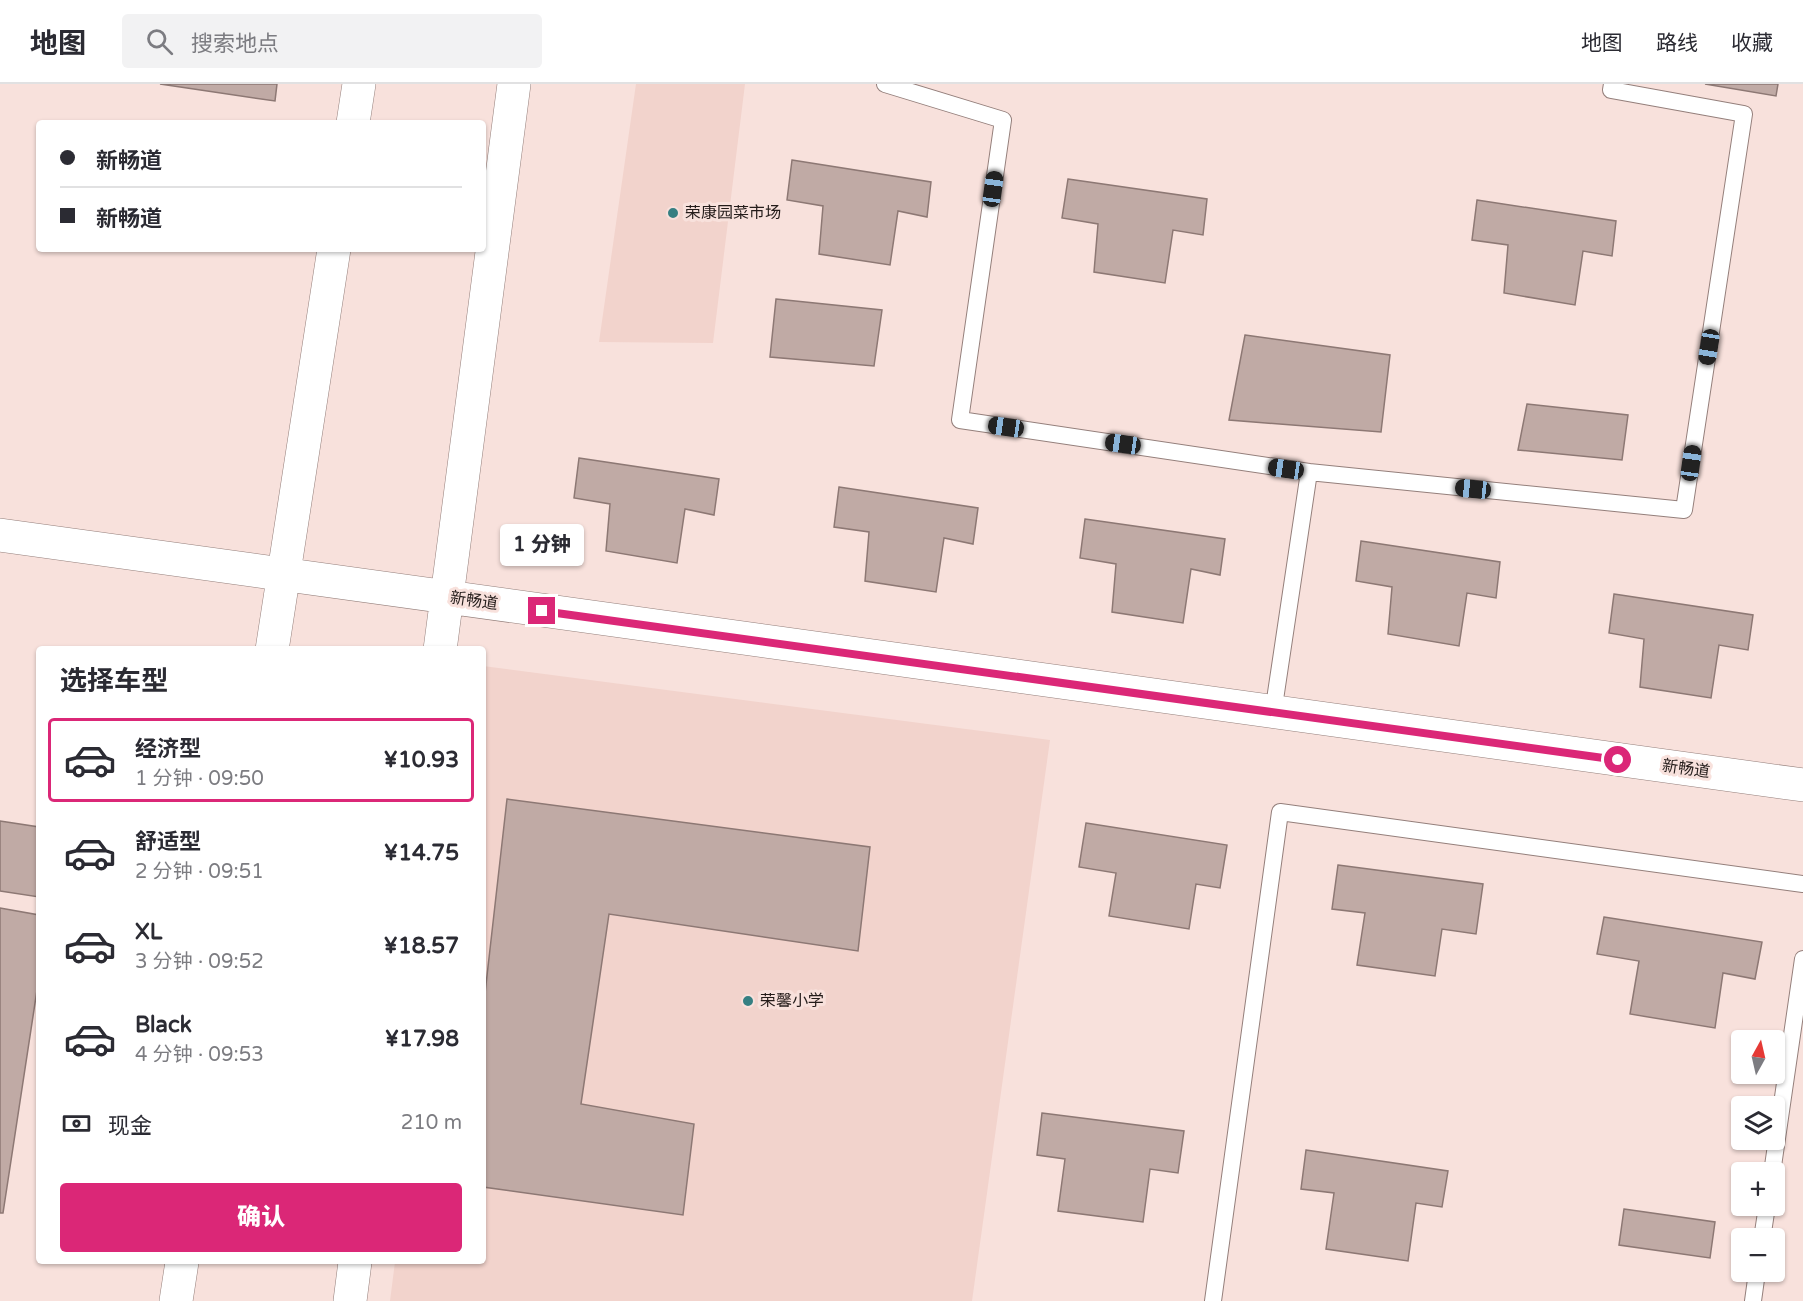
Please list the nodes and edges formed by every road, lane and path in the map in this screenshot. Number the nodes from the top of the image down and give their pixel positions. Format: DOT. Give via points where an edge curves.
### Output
graph roads {
  1 [pos="359,84"];
  2 [pos="514,84"];
  3 [pos="885,84"];
  4 [pos="1612,84"];
  5 [pos="353,120"];
  6 [pos="334,252"];
  7 [pos="1309,472"];
  8 [pos="0,535"];
  9 [pos="284,574"];
  10 [pos="447,598"];
  11 [pos="273,646"];
  12 [pos="441,646"];
  13 [pos="1272,713"];
  14 [pos="1803,785"];
  15 [pos="1803,884"];
  16 [pos="1803,959"];
  17 [pos="1774,1162"];
  18 [pos="182,1264"];
  19 [pos="355,1264"];
  20 [pos="1756,1282"];
  21 [pos="176,1301"];
  22 [pos="350,1301"];
  23 [pos="1213,1301"];
  24 [pos="1753,1301"];
  1 -- 5 [label="street"];
  2 -- 10 [label="street"];
  3 -- 7 [label="lane" via="1004,120 960,420"];
  4 -- 7 [label="lane" via="1611,90 1744,114 1684,510"];
  6 -- 9 [label="street"];
  7 -- 13 [label="lane"];
  8 -- 9 [label="street, 新畅道"];
  9 -- 10 [label="street, 新畅道"];
  9 -- 11 [label="street"];
  10 -- 12 [label="street"];
  10 -- 13 [label="street, 新畅道"];
  13 -- 14 [label="street, 新畅道"];
  15 -- 23 [label="lane" via="1280,812"];
  16 -- 17 [label="lane"];
  18 -- 21 [label="street"];
  19 -- 22 [label="street"];
  20 -- 24 [label="lane"];
}
